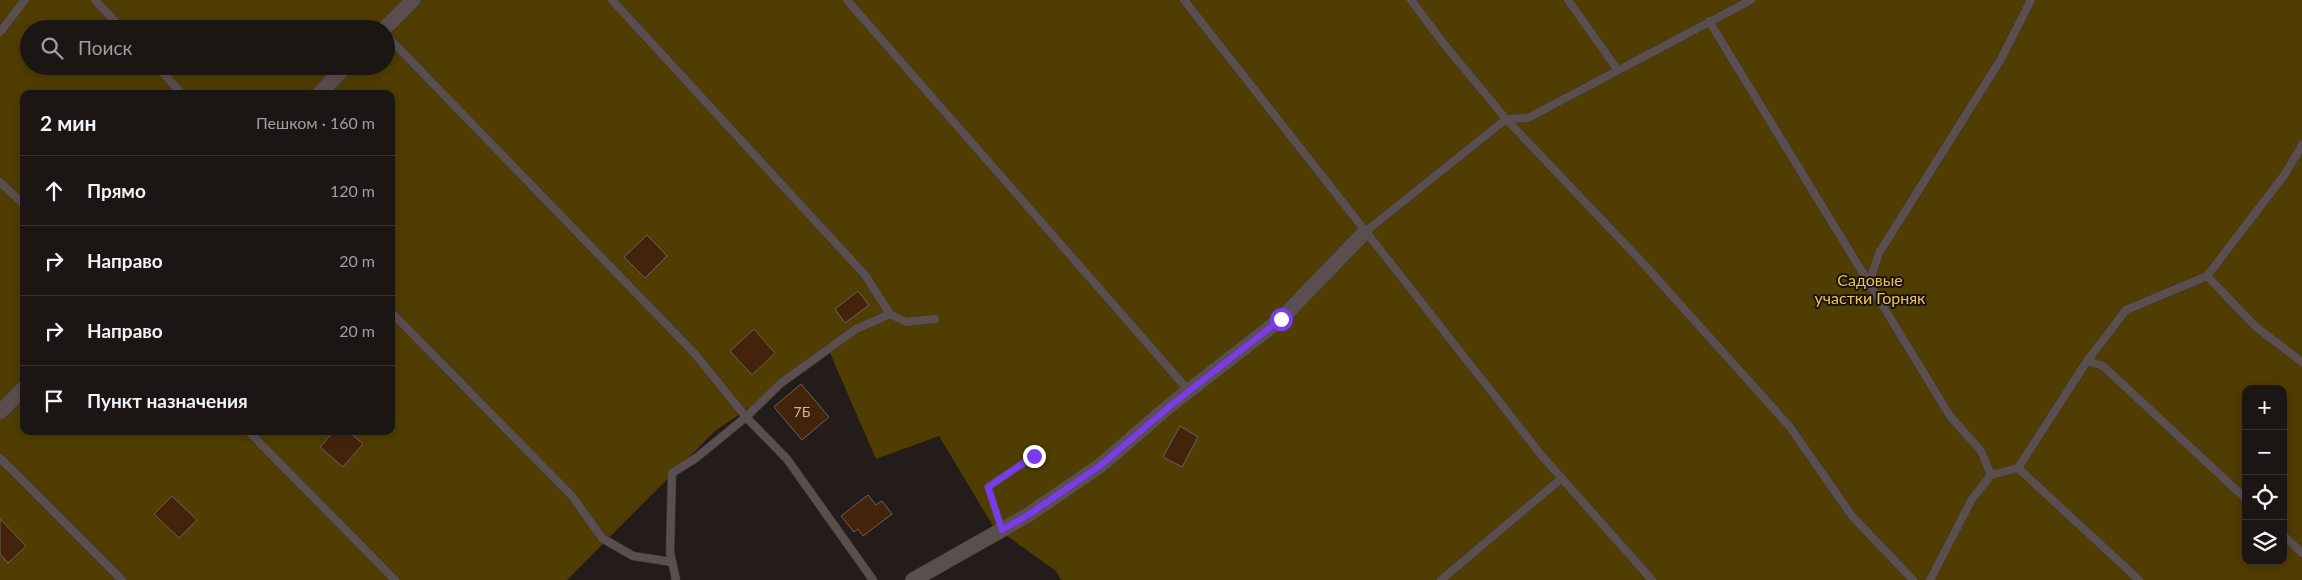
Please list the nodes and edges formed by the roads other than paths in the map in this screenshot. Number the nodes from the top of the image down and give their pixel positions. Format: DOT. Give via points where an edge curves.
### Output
graph roads {
  1 [pos="25,0"];
  2 [pos="95,0"];
  3 [pos="413,0"];
  4 [pos="612,0"];
  5 [pos="846,0"];
  6 [pos="1184,0"];
  7 [pos="1411,0"];
  8 [pos="1568,0"];
  9 [pos="1751,0"];
  10 [pos="2031,0"];
  11 [pos="114,20"];
  12 [pos="393,20"];
  13 [pos="1709,21"];
  14 [pos="0,32"];
  15 [pos="395,44"];
  16 [pos="1617,69"];
  17 [pos="165,75"];
  18 [pos="337,75"];
  19 [pos="178,90"];
  20 [pos="323,90"];
  21 [pos="1506,119"];
  22 [pos="2302,145"];
  23 [pos="0,182"];
  24 [pos="20,201"];
  25 [pos="1365,232"];
  26 [pos="2207,276"];
  27 [pos="1869,283"];
  28 [pos="890,314"];
  29 [pos="395,316"];
  30 [pos="935,319"];
  31 [pos="2087,361"];
  32 [pos="2302,362"];
  33 [pos="1189,390"];
  34 [pos="20,392"];
  35 [pos="0,412"];
  36 [pos="746,417"];
  37 [pos="252,435"];
  38 [pos="1034,456"];
  39 [pos="0,458"];
  40 [pos="2018,468"];
  41 [pos="1991,475"];
  42 [pos="1562,478"];
  43 [pos="2242,495"];
  44 [pos="1002,530"];
  45 [pos="2287,539"];
  46 [pos="2302,553"];
  47 [pos="672,562"];
  48 [pos="122,580"];
  49 [pos="395,580"];
  50 [pos="676,580"];
  51 [pos="873,580"];
  52 [pos="913,580"];
  53 [pos="1441,580"];
  54 [pos="1652,580"];
  55 [pos="1913,580"];
  56 [pos="1930,580"];
  57 [pos="2139,580"];
  1 -- 14 [label="lane"];
  2 -- 11 [label="lane"];
  3 -- 12 [label="street"];
  4 -- 28 [label="lane" via="865,275"];
  5 -- 33 [label="lane"];
  6 -- 25 [label="lane"];
  7 -- 21 [label="lane"];
  8 -- 16 [label="lane"];
  9 -- 13 [label="lane"];
  10 -- 27 [label="lane" via="2002,59 1880,253"];
  13 -- 16 [label="lane"];
  13 -- 27 [label="lane"];
  15 -- 36 [label="lane" via="695,354"];
  16 -- 21 [label="lane" via="1528,118"];
  17 -- 19 [label="lane"];
  18 -- 20 [label="street"];
  21 -- 25 [label="lane"];
  21 -- 55 [label="lane" via="1640,261 1790,428 1852,516"];
  22 -- 26 [label="lane" via="2285,174"];
  23 -- 24 [label="lane"];
  25 -- 33 [label="street" via="1281,319"];
  25 -- 42 [label="lane"];
  26 -- 31 [label="lane" via="2126,310"];
  26 -- 32 [label="lane" via="2256,327"];
  27 -- 41 [label="lane" via="1950,416 1981,451"];
  28 -- 30 [label="lane" via="906,322"];
  28 -- 36 [label="lane" via="856,330 788,378"];
  29 -- 47 [label="lane" via="572,496 602,538 633,556"];
  31 -- 40 [label="lane"];
  31 -- 43 [label="lane" via="2103,366"];
  33 -- 44 [label="street" via="1101,465"];
  34 -- 35 [label="street"];
  36 -- 47 [label="lane" via="696,458 672,473"];
  36 -- 51 [label="lane" via="788,459"];
  37 -- 49 [label="lane"];
  38 -- 44 [label="lane" via="988,487"];
  39 -- 48 [label="lane"];
  40 -- 41 [label="lane"];
  40 -- 57 [label="lane"];
  41 -- 56 [label="lane" via="1972,499"];
  42 -- 53 [label="lane"];
  42 -- 54 [label="lane"];
  44 -- 52 [label="street"];
  45 -- 46 [label="lane"];
  47 -- 50 [label="lane"];
}
